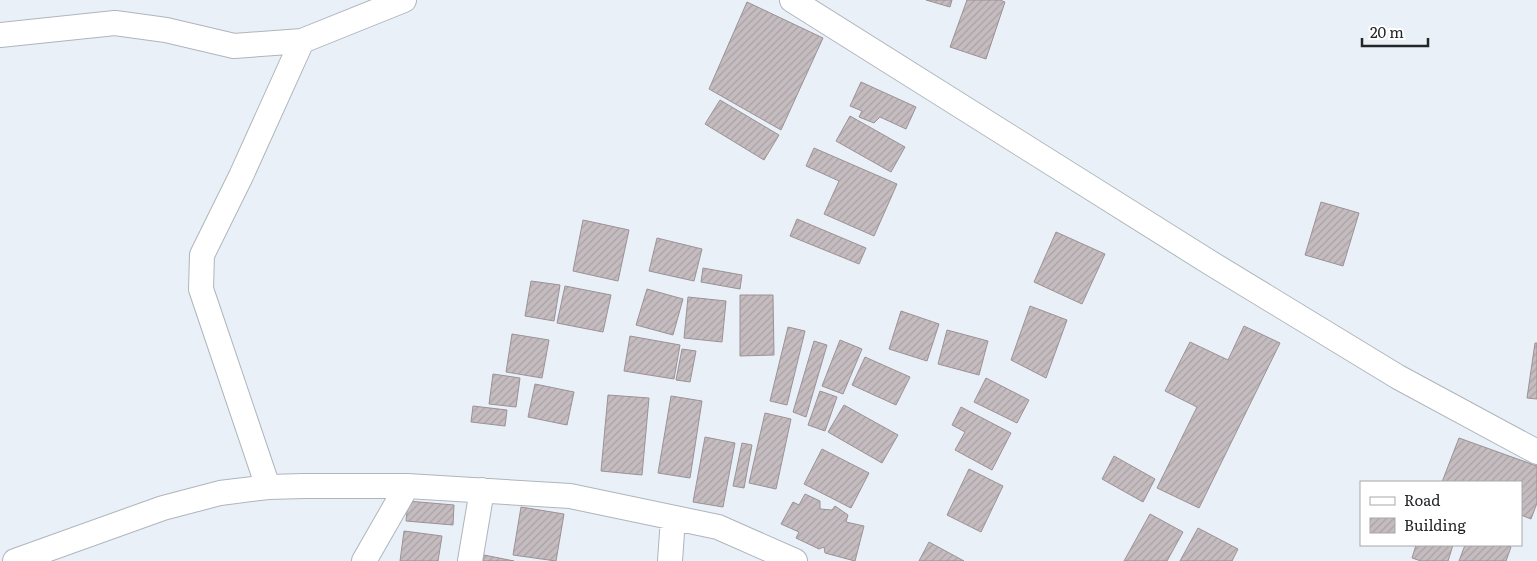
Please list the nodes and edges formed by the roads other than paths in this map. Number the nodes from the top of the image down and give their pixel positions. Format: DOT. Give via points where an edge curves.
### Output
graph roads {
  1 [pos="404,0"];
  2 [pos="792,0"];
  3 [pos="0,35"];
  4 [pos="302,41"];
  5 [pos="1537,452"];
  6 [pos="407,486"];
  7 [pos="268,487"];
  8 [pos="482,490"];
  9 [pos="673,518"];
  10 [pos="15,561"];
  11 [pos="364,561"];
  12 [pos="470,561"];
  13 [pos="670,561"];
  14 [pos="795,561"];
  1 -- 4 [label="street"];
  2 -- 5 [label="street" via="1373,362"];
  3 -- 4 [label="street" via="116,23 166,30 234,46"];
  4 -- 7 [label="street" via="202,255 201,289"];
  6 -- 7 [label="street"];
  6 -- 8 [label="street"];
  6 -- 11 [label="street"];
  7 -- 10 [label="street" via="220,493 163,508"];
  8 -- 9 [label="street" via="570,496"];
  8 -- 12 [label="street"];
  9 -- 13 [label="street"];
  9 -- 14 [label="street" via="718,527"];
}
